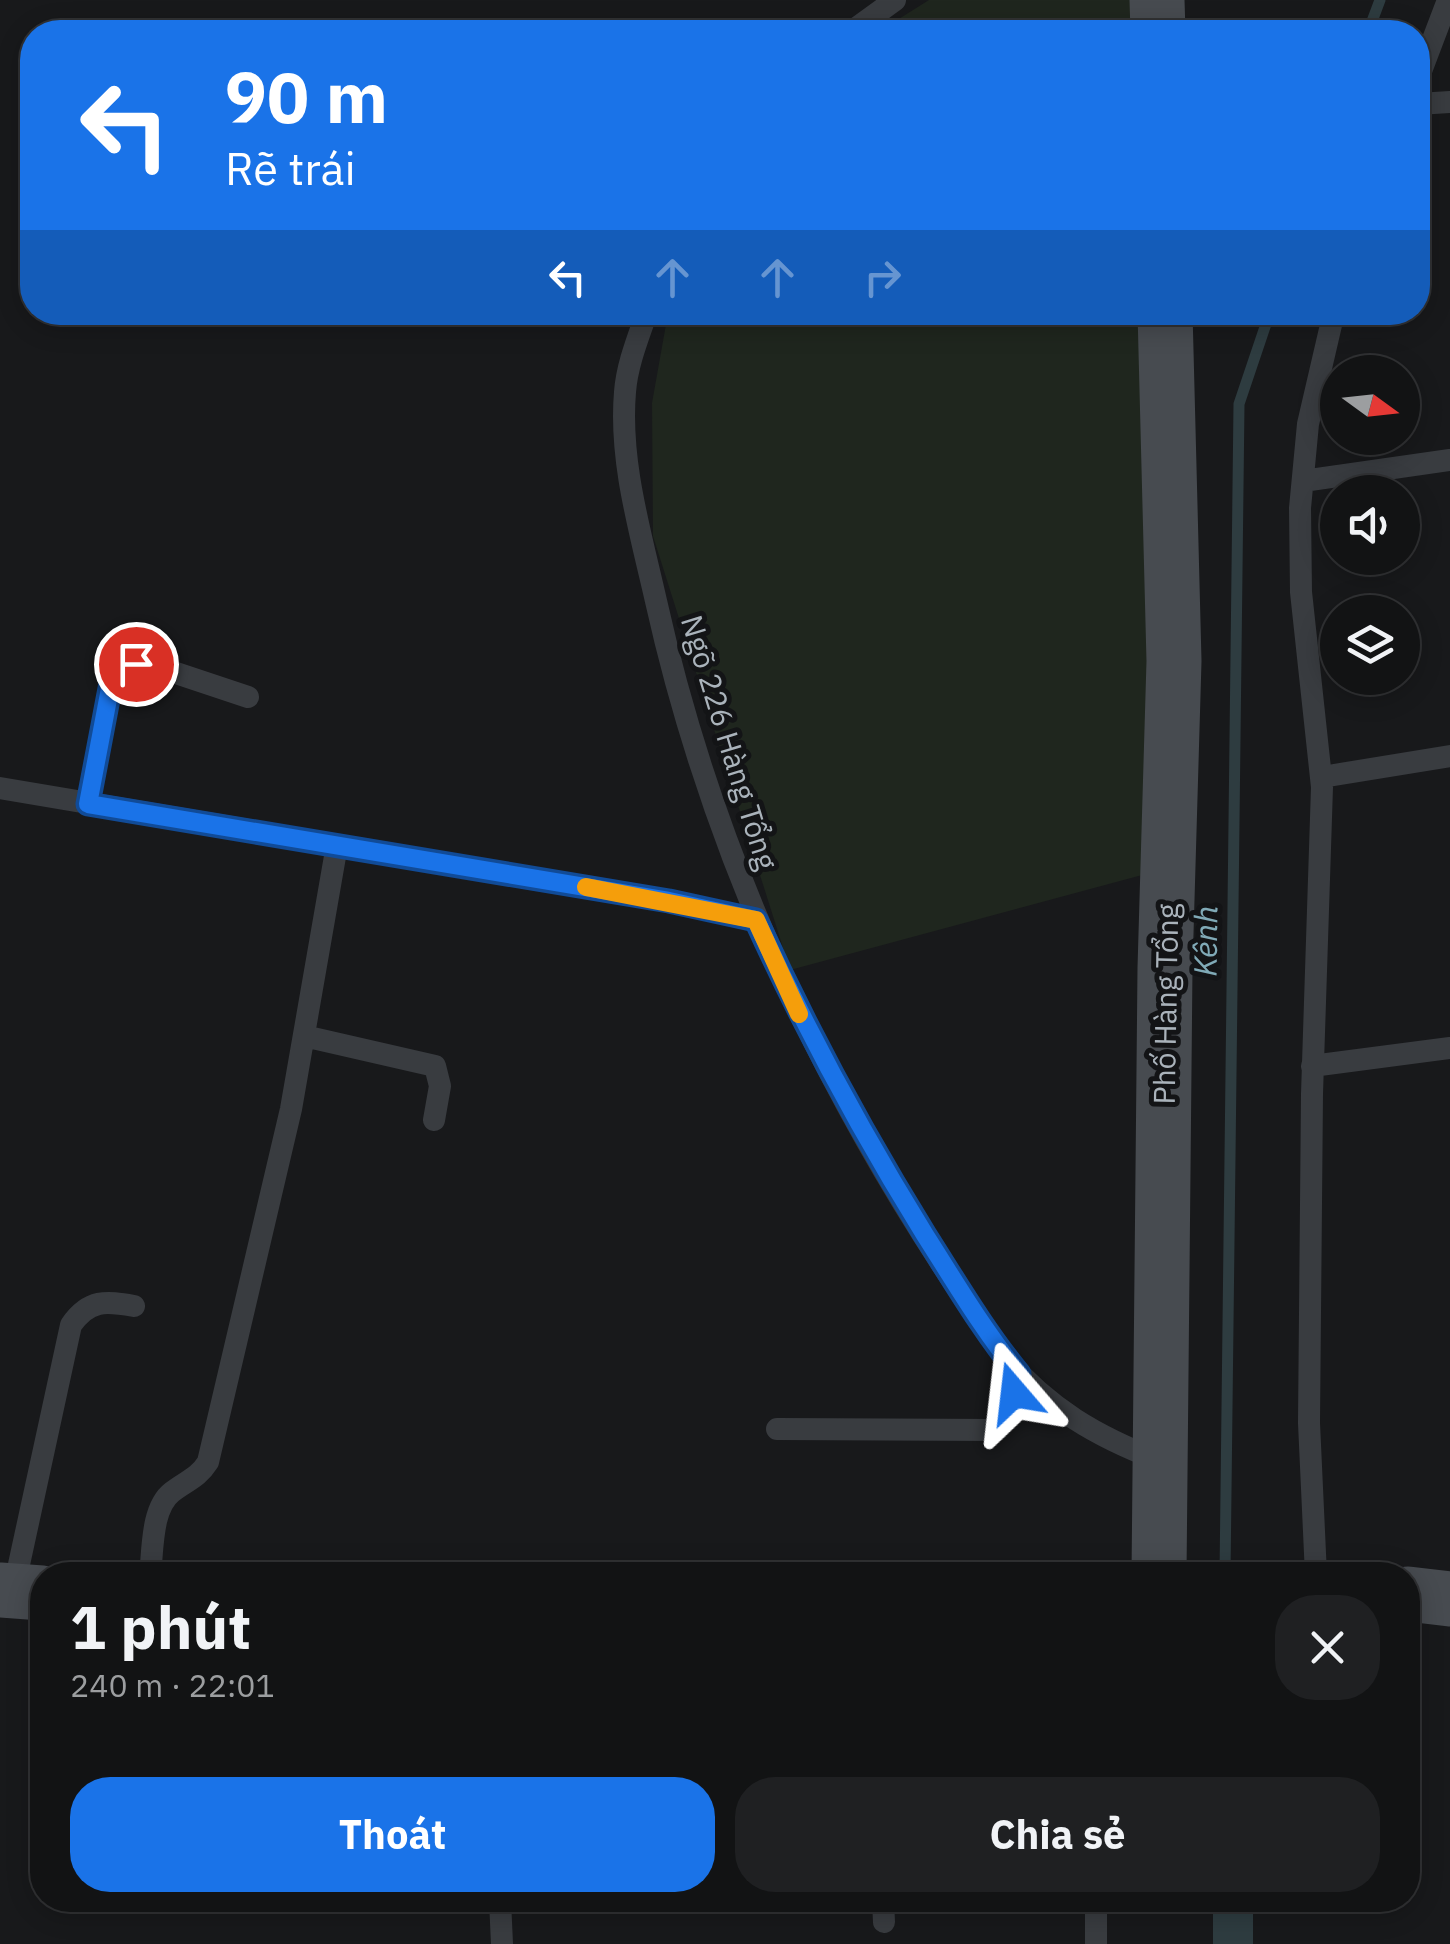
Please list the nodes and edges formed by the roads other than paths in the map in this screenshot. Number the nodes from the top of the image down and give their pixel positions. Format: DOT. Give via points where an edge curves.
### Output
graph roads {
  1 [pos="895,0"];
  2 [pos="1448,0"];
  3 [pos="868,20"];
  4 [pos="1430,47"];
  5 [pos="643,325"];
  6 [pos="1165,325"];
  7 [pos="1331,325"];
  8 [pos="1450,460"];
  9 [pos="1303,481"];
  10 [pos="248,697"];
  11 [pos="1450,756"];
  12 [pos="1322,777"];
  13 [pos="0,788"];
  14 [pos="88,804"];
  15 [pos="337,845"];
  16 [pos="756,920"];
  17 [pos="304,1036"];
  18 [pos="1450,1048"];
  19 [pos="1312,1066"];
  20 [pos="434,1120"];
  21 [pos="134,1306"];
  22 [pos="1019,1374"];
  23 [pos="776,1429"];
  24 [pos="1160,1461"];
  25 [pos="152,1562"];
  26 [pos="1160,1562"];
  27 [pos="1315,1562"];
  28 [pos="18,1592"];
  29 [pos="1420,1595"];
  30 [pos="1450,1599"];
  31 [pos="501,1912"];
  32 [pos="1096,1912"];
  33 [pos="502,1944"];
  34 [pos="1096,1944"];
  1 -- 3 [label="lane"];
  2 -- 4 [label="lane"];
  5 -- 16 [label="lane, Ngõ 226 Hàng Tổng" via="624,392 631,491 686,722"];
  6 -- 24 [label="street, Phố Hàng Tổng" via="1174,661"];
  7 -- 9 [label="lane" via="1310,408"];
  8 -- 9 [label="lane"];
  9 -- 12 [label="lane" via="1301,592"];
  10 -- 14 [label="lane" via="158,667 123,666 112,678"];
  11 -- 12 [label="lane"];
  12 -- 19 [label="lane"];
  13 -- 14 [label="lane"];
  14 -- 15 [label="lane"];
  15 -- 16 [label="lane"];
  15 -- 17 [label="lane"];
  16 -- 22 [label="lane, Ngõ 226 Hàng Tổng" via="815,1050 876,1156"];
  17 -- 20 [label="lane" via="435,1066 440,1086"];
  17 -- 25 [label="lane" via="208,1462 200,1476 161,1504"];
  18 -- 19 [label="lane"];
  19 -- 27 [label="lane" via="1309,1423"];
  21 -- 28 [label="lane" via="103,1301 71,1324"];
  22 -- 23 [label="lane" via="997,1430"];
  22 -- 24 [label="lane, Ngõ 226 Hàng Tổng" via="1084,1427"];
  24 -- 26 [label="street, Phố Hàng Tổng"];
  29 -- 30 [label="street"];
  31 -- 33 [label="lane"];
  32 -- 34 [label="lane"];
}
